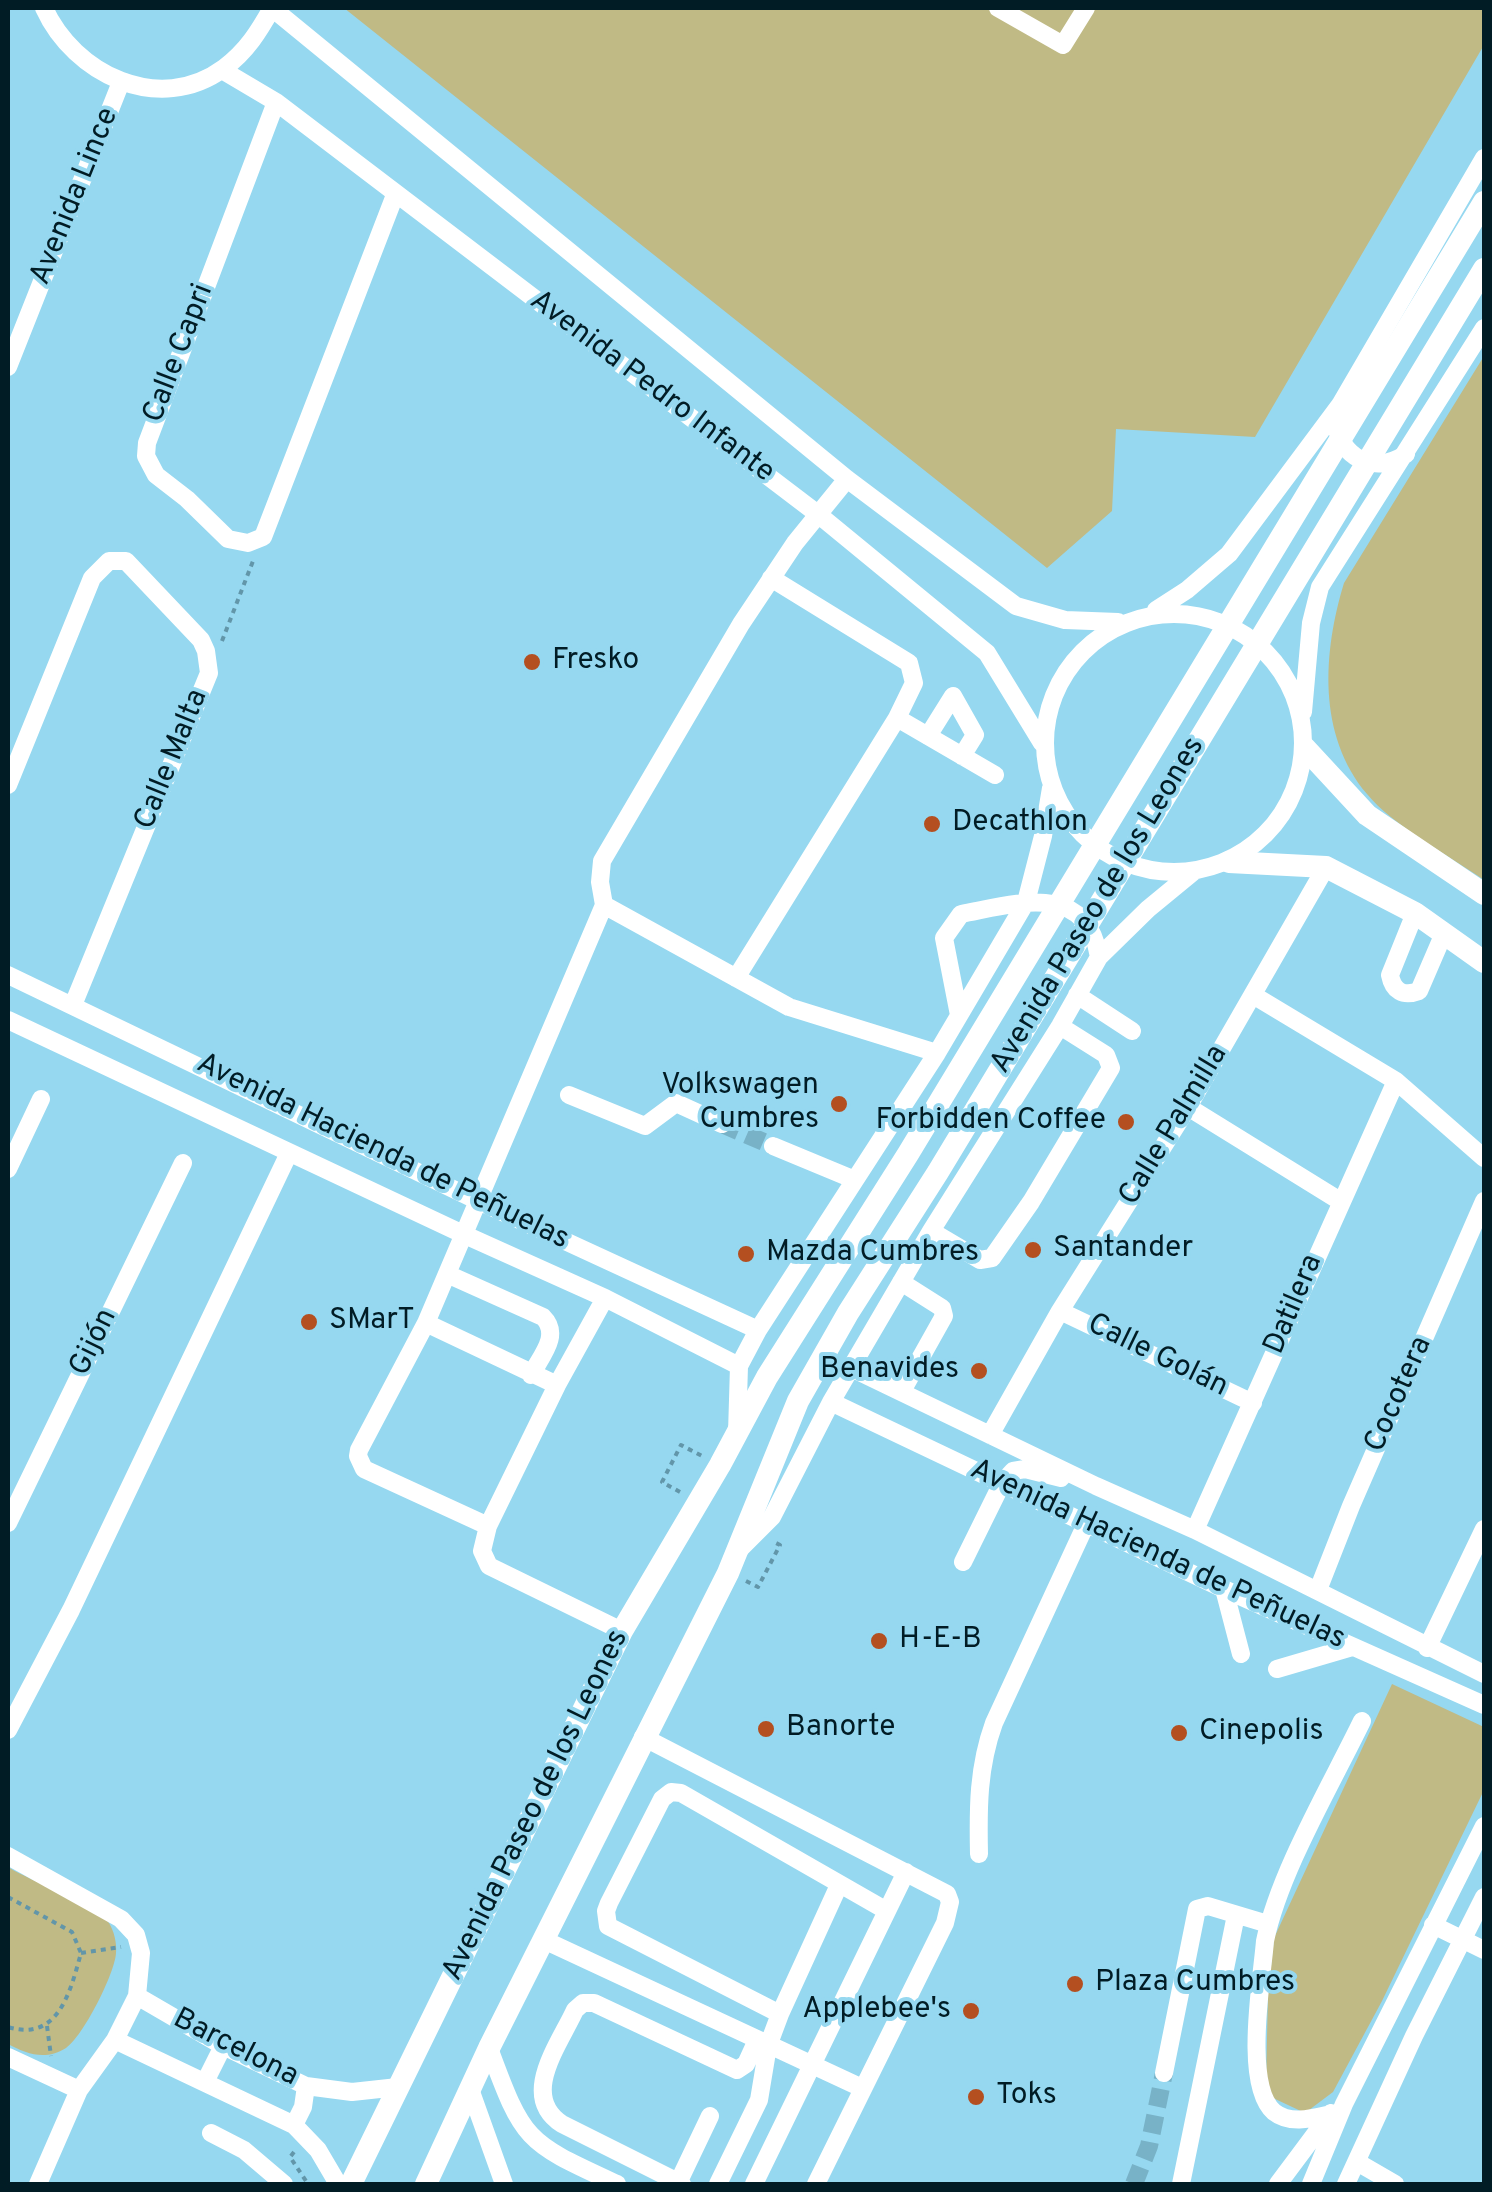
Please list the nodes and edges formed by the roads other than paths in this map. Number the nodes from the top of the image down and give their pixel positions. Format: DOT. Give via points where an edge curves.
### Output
graph roads {
  1 [pos="44,8"];
  2 [pos="272,8"];
  3 [pos="998,8"];
  4 [pos="1086,8"];
  5 [pos="222,70"];
  6 [pos="121,82"];
  7 [pos="276,102"];
  8 [pos="1484,158"];
  9 [pos="395,194"];
  10 [pos="1484,202"];
  11 [pos="1484,269"];
  12 [pos="1484,328"];
  13 [pos="8,368"];
  14 [pos="1340,405"];
  15 [pos="1408,452"];
  16 [pos="847,479"];
  17 [pos="819,515"];
  18 [pos="771,578"];
  19 [pos="1153,612"];
  20 [pos="1118,622"];
  21 [pos="897,718"];
  22 [pos="1302,723"];
  23 [pos="928,736"];
  24 [pos="1042,743"];
  25 [pos="1304,748"];
  26 [pos="962,756"];
  27 [pos="995,775"];
  28 [pos="8,785"];
  29 [pos="1051,788"];
  30 [pos="1229,862"];
  31 [pos="1326,866"];
  32 [pos="1193,872"];
  33 [pos="1484,894"];
  34 [pos="1026,902"];
  35 [pos="604,905"];
  36 [pos="1416,913"];
  37 [pos="1444,932"];
  38 [pos="1099,957"];
  39 [pos="1484,962"];
  40 [pos="8,974"];
  41 [pos="736,978"];
  42 [pos="1253,995"];
  43 [pos="1078,996"];
  44 [pos="73,1005"];
  45 [pos="959,1016"];
  46 [pos="8,1020"];
  47 [pos="1060,1026"];
  48 [pos="1132,1031"];
  49 [pos="937,1053"];
  50 [pos="1396,1081"];
  51 [pos="569,1095"];
  52 [pos="41,1099"];
  53 [pos="1188,1107"];
  54 [pos="722,1124"];
  55 [pos="773,1146"];
  56 [pos="290,1153"];
  57 [pos="1484,1158"];
  58 [pos="183,1163"];
  59 [pos="8,1170"];
  60 [pos="855,1180"];
  61 [pos="476,1200"];
  62 [pos="1340,1201"];
  63 [pos="1484,1201"];
  64 [pos="930,1231"];
  65 [pos="464,1236"];
  66 [pos="447,1274"];
  67 [pos="901,1282"];
  68 [pos="605,1298"];
  69 [pos="1060,1311"];
  70 [pos="426,1323"];
  71 [pos="758,1330"];
  72 [pos="738,1366"];
  73 [pos="851,1368"];
  74 [pos="530,1374"];
  75 [pos="557,1385"];
  76 [pos="902,1391"];
  77 [pos="831,1402"];
  78 [pos="1253,1403"];
  79 [pos="736,1434"];
  80 [pos="990,1435"];
  81 [pos="1002,1483"];
  82 [pos="1096,1486"];
  83 [pos="8,1523"];
  84 [pos="1086,1524"];
  85 [pos="488,1526"];
  86 [pos="1484,1529"];
  87 [pos="1195,1530"];
  88 [pos="736,1553"];
  89 [pos="963,1562"];
  90 [pos="1224,1589"];
  91 [pos="1318,1590"];
  92 [pos="622,1631"];
  93 [pos="1352,1647"];
  94 [pos="1428,1648"];
  95 [pos="1241,1654"];
  96 [pos="1276,1669"];
  97 [pos="1484,1674"];
  98 [pos="1484,1706"];
  99 [pos="1362,1722"];
  100 [pos="8,1730"];
  101 [pos="643,1737"];
  102 [pos="1484,1826"];
  103 [pos="980,1854"];
  104 [pos="8,1856"];
  105 [pos="906,1872"];
  106 [pos="839,1885"];
  107 [pos="1484,1897"];
  108 [pos="887,1912"];
  109 [pos="1236,1915"];
  110 [pos="1268,1924"];
  111 [pos="1433,1925"];
  112 [pos="1464,1939"];
  113 [pos="544,1940"];
  114 [pos="1484,1950"];
  115 [pos="137,1996"];
  116 [pos="780,2014"];
  117 [pos="115,2040"];
  118 [pos="763,2043"];
  119 [pos="223,2046"];
  120 [pos="489,2048"];
  121 [pos="8,2056"];
  122 [pos="810,2065"];
  123 [pos="1164,2073"];
  124 [pos="205,2082"];
  125 [pos="306,2086"];
  126 [pos="398,2087"];
  127 [pos="862,2088"];
  128 [pos="470,2089"];
  129 [pos="79,2090"];
  130 [pos="1344,2104"];
  131 [pos="1327,2115"];
  132 [pos="710,2116"];
  133 [pos="294,2125"];
  134 [pos="211,2133"];
  135 [pos="1357,2162"];
  136 [pos="427,2183"];
  137 [pos="38,2184"];
  138 [pos="283,2184"];
  139 [pos="338,2184"];
  140 [pos="352,2184"];
  141 [pos="504,2184"];
  142 [pos="617,2184"];
  143 [pos="680,2184"];
  144 [pos="718,2184"];
  145 [pos="754,2184"];
  146 [pos="816,2184"];
  147 [pos="1181,2184"];
  148 [pos="1278,2184"];
  149 [pos="1311,2184"];
  150 [pos="1346,2184"];
  151 [pos="1395,2184"];
  1 -- 6 [label="street" via="63,42"];
  2 -- 5 [label="street" via="252,43"];
  2 -- 16 [label="street, Avenida Pedro Infante"];
  3 -- 4 [label="street" via="1063,45"];
  5 -- 6 [label="street" via="190,84"];
  5 -- 7 [label="street, Avenida Pedro Infante"];
  6 -- 13 [label="street, Avenida Lince"];
  7 -- 9 [label="street, Avenida Pedro Infante"];
  7 -- 9 [label="street, Calle Capri" via="147,443 156,475 228,539 248,543 263,537"];
  8 -- 14 [label="street"];
  9 -- 17 [label="street, Avenida Pedro Infante"];
  10 -- 79 [label="main road, Avenida Paseo de los Leones"];
  11 -- 88 [label="main road, Avenida Paseo de los Leones" via="848,1312 798,1400"];
  12 -- 15 [label="street"];
  14 -- 15 [label="street" via="1338,434 1354,458 1382,464"];
  14 -- 19 [label="street" via="1230,554"];
  15 -- 22 [label="street" via="1320,587 1310,622"];
  16 -- 17 [label="street"];
  16 -- 20 [label="street, Avenida Pedro Infante" via="1016,606 1065,620"];
  17 -- 18 [label="street"];
  17 -- 24 [label="street, Avenida Pedro Infante" via="987,654"];
  18 -- 21 [label="street" via="908,663 914,682"];
  18 -- 35 [label="street" via="602,861"];
  19 -- 20 [label="street"];
  19 -- 22 [label="street" via="1179,612 1242,634 1280,672"];
  20 -- 24 [label="street" via="1060,688 1044,718"];
  21 -- 23 [label="street"];
  21 -- 41 [label="street"];
  22 -- 25 [label="street"];
  23 -- 26 [label="street"];
  23 -- 26 [label="street" via="953,696 975,736"];
  24 -- 29 [label="street"];
  25 -- 30 [label="street" via="1289,805 1263,838"];
  25 -- 33 [label="main road" via="1366,816"];
  26 -- 27 [label="street"];
  28 -- 44 [label="street, Calle Malta" via="92,578 109,560 126,561 201,640 209,673"];
  29 -- 32 [label="street" via="1090,840 1120,860 1156,872"];
  29 -- 34 [label="street, Avenida Paseo de los Leones"];
  30 -- 31 [label="main road"];
  30 -- 32 [label="street"];
  31 -- 36 [label="main road"];
  31 -- 42 [label="street, Calle Palmilla"];
  32 -- 38 [label="street, Avenida Paseo de los Leones"];
  34 -- 38 [label="street" via="1078,914"];
  34 -- 45 [label="street, Avenida Paseo de los Leones"];
  34 -- 45 [label="street" via="961,914 944,938"];
  35 -- 41 [label="street"];
  35 -- 61 [label="street"];
  36 -- 37 [label="main road"];
  36 -- 37 [label="street" via="1390,975 1399,992 1418,991"];
  37 -- 39 [label="main road"];
  38 -- 43 [label="street, Avenida Paseo de los Leones"];
  40 -- 44 [label="street, Avenida Hacienda de Peñuelas"];
  41 -- 49 [label="street" via="790,1006"];
  42 -- 50 [label="street"];
  42 -- 53 [label="street, Calle Palmilla"];
  43 -- 47 [label="street, Avenida Paseo de los Leones"];
  43 -- 48 [label="street"];
  44 -- 61 [label="street, Avenida Hacienda de Peñuelas"];
  45 -- 49 [label="street, Avenida Paseo de los Leones"];
  46 -- 56 [label="street, Avenida Hacienda de Peñuelas"];
  47 -- 64 [label="street, Avenida Paseo de los Leones"];
  47 -- 64 [label="street" via="1106,1056 1111,1068 1023,1215 997,1255 986,1260"];
  49 -- 60 [label="street, Avenida Paseo de los Leones"];
  50 -- 57 [label="street"];
  50 -- 62 [label="street, Datilera"];
  51 -- 54 [label="street" via="644,1126 676,1103"];
  52 -- 59 [label="street"];
  53 -- 62 [label="street"];
  53 -- 69 [label="street, Calle Palmilla"];
  55 -- 60 [label="street"];
  56 -- 65 [label="street, Avenida Hacienda de Peñuelas"];
  56 -- 100 [label="street"];
  58 -- 83 [label="street, Gijón"];
  60 -- 71 [label="street, Avenida Paseo de los Leones"];
  61 -- 65 [label="street"];
  61 -- 71 [label="street, Avenida Hacienda de Peñuelas"];
  62 -- 78 [label="street, Datilera"];
  63 -- 91 [label="street, Cocotera"];
  64 -- 67 [label="street, Avenida Paseo de los Leones"];
  65 -- 66 [label="street"];
  65 -- 68 [label="street, Avenida Hacienda de Peñuelas"];
  66 -- 70 [label="street"];
  66 -- 74 [label="street" via="550,1324 552,1336"];
  67 -- 73 [label="street, Avenida Paseo de los Leones"];
  67 -- 76 [label="street" via="942,1308 944,1316"];
  68 -- 72 [label="street, Avenida Hacienda de Peñuelas"];
  68 -- 75 [label="street"];
  69 -- 78 [label="street, Calle Golán"];
  69 -- 80 [label="street, Calle Palmilla"];
  70 -- 74 [label="street"];
  70 -- 85 [label="street" via="358,1456 364,1469"];
  71 -- 72 [label="street, Avenida Paseo de los Leones"];
  72 -- 79 [label="street, Avenida Paseo de los Leones"];
  73 -- 76 [label="street, Avenida Hacienda de Peñuelas"];
  73 -- 77 [label="street, Avenida Paseo de los Leones"];
  74 -- 75 [label="street"];
  75 -- 85 [label="street"];
  76 -- 80 [label="street, Avenida Hacienda de Peñuelas"];
  77 -- 81 [label="street, Avenida Hacienda de Peñuelas"];
  77 -- 88 [label="street, Avenida Paseo de los Leones" via="772,1516"];
  78 -- 87 [label="street, Datilera"];
  79 -- 92 [label="main road, Avenida Paseo de los Leones"];
  80 -- 82 [label="street, Avenida Hacienda de Peñuelas"];
  81 -- 82 [label="street" via="1018,1469"];
  81 -- 84 [label="street, Avenida Hacienda de Peñuelas"];
  81 -- 89 [label="street"];
  82 -- 87 [label="street, Avenida Hacienda de Peñuelas"];
  84 -- 90 [label="street, Avenida Hacienda de Peñuelas"];
  84 -- 103 [label="street" via="985,1748"];
  85 -- 92 [label="street" via="482,1551 489,1566"];
  86 -- 94 [label="street"];
  87 -- 91 [label="street, Avenida Hacienda de Peñuelas"];
  88 -- 101 [label="main road, Avenida Paseo de los Leones"];
  90 -- 93 [label="street, Avenida Hacienda de Peñuelas"];
  90 -- 95 [label="street"];
  91 -- 94 [label="street, Avenida Hacienda de Peñuelas"];
  92 -- 126 [label="main road, Avenida Paseo de los Leones"];
  93 -- 96 [label="street"];
  93 -- 98 [label="street, Avenida Hacienda de Peñuelas"];
  94 -- 97 [label="street, Avenida Hacienda de Peñuelas"];
  99 -- 110 [label="street"];
  101 -- 105 [label="street"];
  101 -- 113 [label="main road, Avenida Paseo de los Leones"];
  102 -- 111 [label="street"];
  104 -- 115 [label="street, Barcelona" via="120,1919 140,1944"];
  105 -- 108 [label="street"];
  105 -- 127 [label="street" via="947,1894 949,1912"];
  106 -- 108 [label="street"];
  106 -- 116 [label="street"];
  106 -- 116 [label="street" via="676,1791 662,1800 609,1903 606,1920 615,1930"];
  107 -- 112 [label="street"];
  108 -- 122 [label="street"];
  109 -- 110 [label="street"];
  109 -- 123 [label="street" via="1208,1906 1194,1913"];
  109 -- 147 [label="street"];
  110 -- 131 [label="street" via="1259,2086 1273,2112 1285,2118"];
  111 -- 112 [label="street"];
  111 -- 130 [label="street"];
  112 -- 114 [label="street"];
  112 -- 135 [label="street"];
  113 -- 118 [label="street"];
  113 -- 120 [label="main road, Avenida Paseo de los Leones"];
  115 -- 117 [label="street, Barcelona"];
  115 -- 119 [label="street, Barcelona"];
  116 -- 118 [label="street"];
  117 -- 124 [label="street, Barcelona"];
  117 -- 129 [label="street, Barcelona"];
  118 -- 122 [label="street"];
  118 -- 143 [label="street" via="737,2070 594,2002 574,2010 542,2081 546,2110"];
  118 -- 144 [label="street" via="759,2100"];
  119 -- 124 [label="street"];
  119 -- 125 [label="street, Barcelona"];
  120 -- 128 [label="main road, Avenida Paseo de los Leones"];
  120 -- 142 [label="street" via="528,2136"];
  121 -- 129 [label="street"];
  122 -- 127 [label="street"];
  122 -- 145 [label="street"];
  124 -- 133 [label="street, Barcelona"];
  125 -- 126 [label="street, Barcelona" via="352,2092"];
  125 -- 133 [label="street"];
  126 -- 140 [label="main road, Avenida Paseo de los Leones"];
  127 -- 146 [label="street"];
  128 -- 136 [label="main road, Avenida Paseo de los Leones"];
  128 -- 141 [label="street"];
  129 -- 137 [label="street, Barcelona"];
  130 -- 131 [label="street"];
  130 -- 149 [label="street"];
  131 -- 148 [label="street"];
  132 -- 143 [label="street"];
  133 -- 139 [label="street, Barcelona"];
  134 -- 138 [label="street" via="244,2150"];
  135 -- 150 [label="street"];
  135 -- 151 [label="street"];
}
